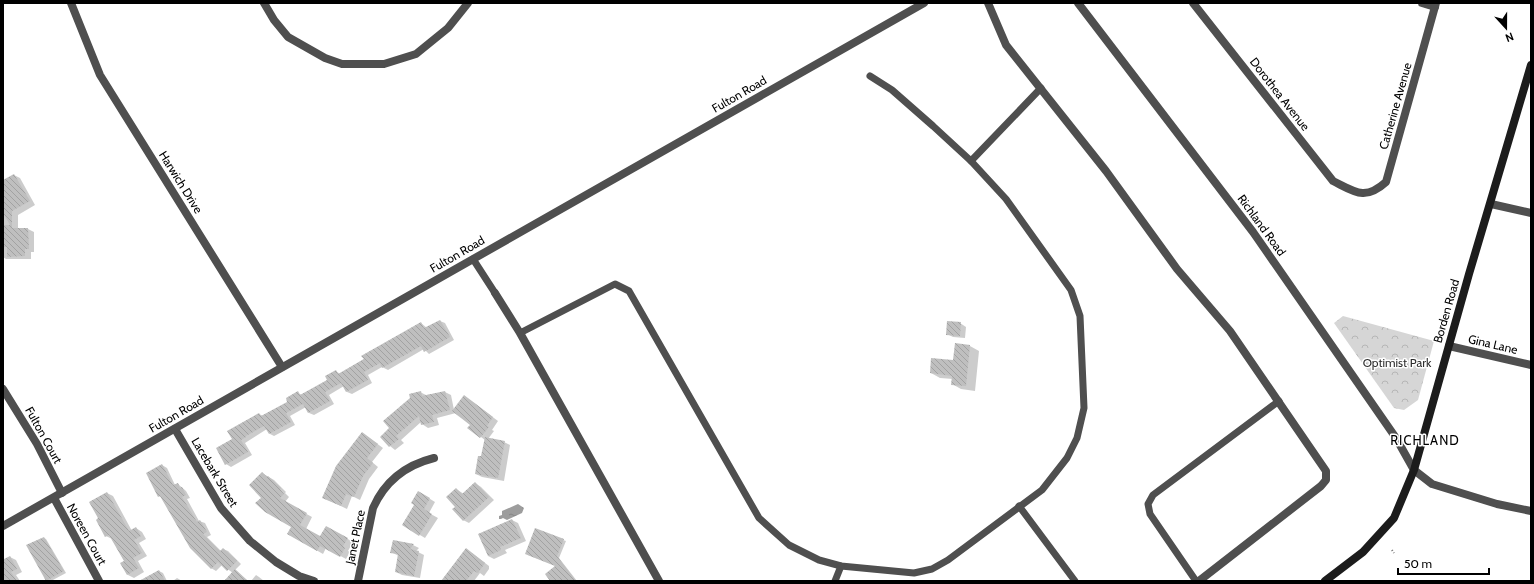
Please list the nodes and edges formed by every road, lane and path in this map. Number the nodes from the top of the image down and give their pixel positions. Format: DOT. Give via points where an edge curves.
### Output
graph roads {
  1 [pos="71,3"];
  2 [pos="264,3"];
  3 [pos="468,3"];
  4 [pos="924,3"];
  5 [pos="988,3"];
  6 [pos="1078,3"];
  7 [pos="1193,3"];
  8 [pos="1422,3"];
  9 [pos="1436,5"];
  10 [pos="1531,65"];
  11 [pos="870,76"];
  12 [pos="1041,88"];
  13 [pos="971,161"];
  14 [pos="1355,192"];
  15 [pos="1490,204"];
  16 [pos="1531,213"];
  17 [pos="473,259"];
  18 [pos="495,293"];
  19 [pos="520,333"];
  20 [pos="1449,346"];
  21 [pos="1531,365"];
  22 [pos="282,368"];
  23 [pos="3,389"];
  24 [pos="1279,401"];
  25 [pos="175,429"];
  26 [pos="434,458"];
  27 [pos="1414,470"];
  28 [pos="62,493"];
  29 [pos="54,498"];
  30 [pos="1019,506"];
  31 [pos="1531,511"];
  32 [pos="3,526"];
  33 [pos="1392,550"];
  34 [pos="1394,553"];
  35 [pos="841,566"];
  36 [pos="99,581"];
  37 [pos="314,581"];
  38 [pos="358,581"];
  39 [pos="659,581"];
  40 [pos="835,581"];
  41 [pos="1075,581"];
  42 [pos="1198,581"];
  43 [pos="1325,581"];
  1 -- 22 [label="street, Harwich Drive" via="100,76"];
  2 -- 3 [label="street" via="288,37 325,58 342,64 384,64 416,54 448,28"];
  4 -- 17 [label="street, Fulton Road"];
  5 -- 12 [label="street" via="1006,45"];
  6 -- 27 [label="street, Richland Road" via="1253,232 1396,438"];
  7 -- 14 [label="street, Dorothea Avenue" via="1333,181"];
  8 -- 9 [label="street"];
  9 -- 14 [label="street, Catherine Avenue" via="1386,182 1376,190 1366,193"];
  10 -- 15 [label="main road, Borden Road"];
  11 -- 13 [label="lane" via="892,90"];
  12 -- 13 [label="lane"];
  12 -- 24 [label="street" via="1106,171 1177,269 1230,332"];
  13 -- 30 [label="lane" via="1006,199 1071,290 1080,316 1084,408 1077,438 1067,458 1042,490"];
  15 -- 16 [label="street"];
  15 -- 20 [label="main road, Borden Road"];
  17 -- 18 [label="lane"];
  17 -- 22 [label="street, Fulton Road"];
  18 -- 19 [label="street"];
  19 -- 35 [label="lane" via="615,284 629,291 759,518 789,545 819,560"];
  19 -- 39 [label="street"];
  20 -- 21 [label="street, Gina Lane"];
  20 -- 27 [label="main road, Borden Road"];
  22 -- 25 [label="street, Fulton Road"];
  23 -- 28 [label="street, Fulton Court"];
  24 -- 42 [label="street" via="1326,471 1326,480"];
  24 -- 42 [label="lane" via="1153,495 1148,504 1150,514"];
  25 -- 28 [label="street, Fulton Road"];
  25 -- 37 [label="street, Lacebark Street" via="221,508 250,541 276,562 299,576"];
  26 -- 38 [label="street, Janet Place" via="419,462 395,476 377,498"];
  27 -- 31 [label="street" via="1432,484 1497,504"];
  27 -- 43 [label="main road, Borden Road" via="1394,518 1363,552"];
  28 -- 29 [label="street, Fulton Road"];
  29 -- 32 [label="street, Fulton Road"];
  29 -- 36 [label="street, Noreen Court"];
  30 -- 35 [label="lane" via="948,560 932,569 914,573"];
  30 -- 41 [label="lane"];
  33 -- 34 [label="path"];
  35 -- 40 [label="lane"];
}
